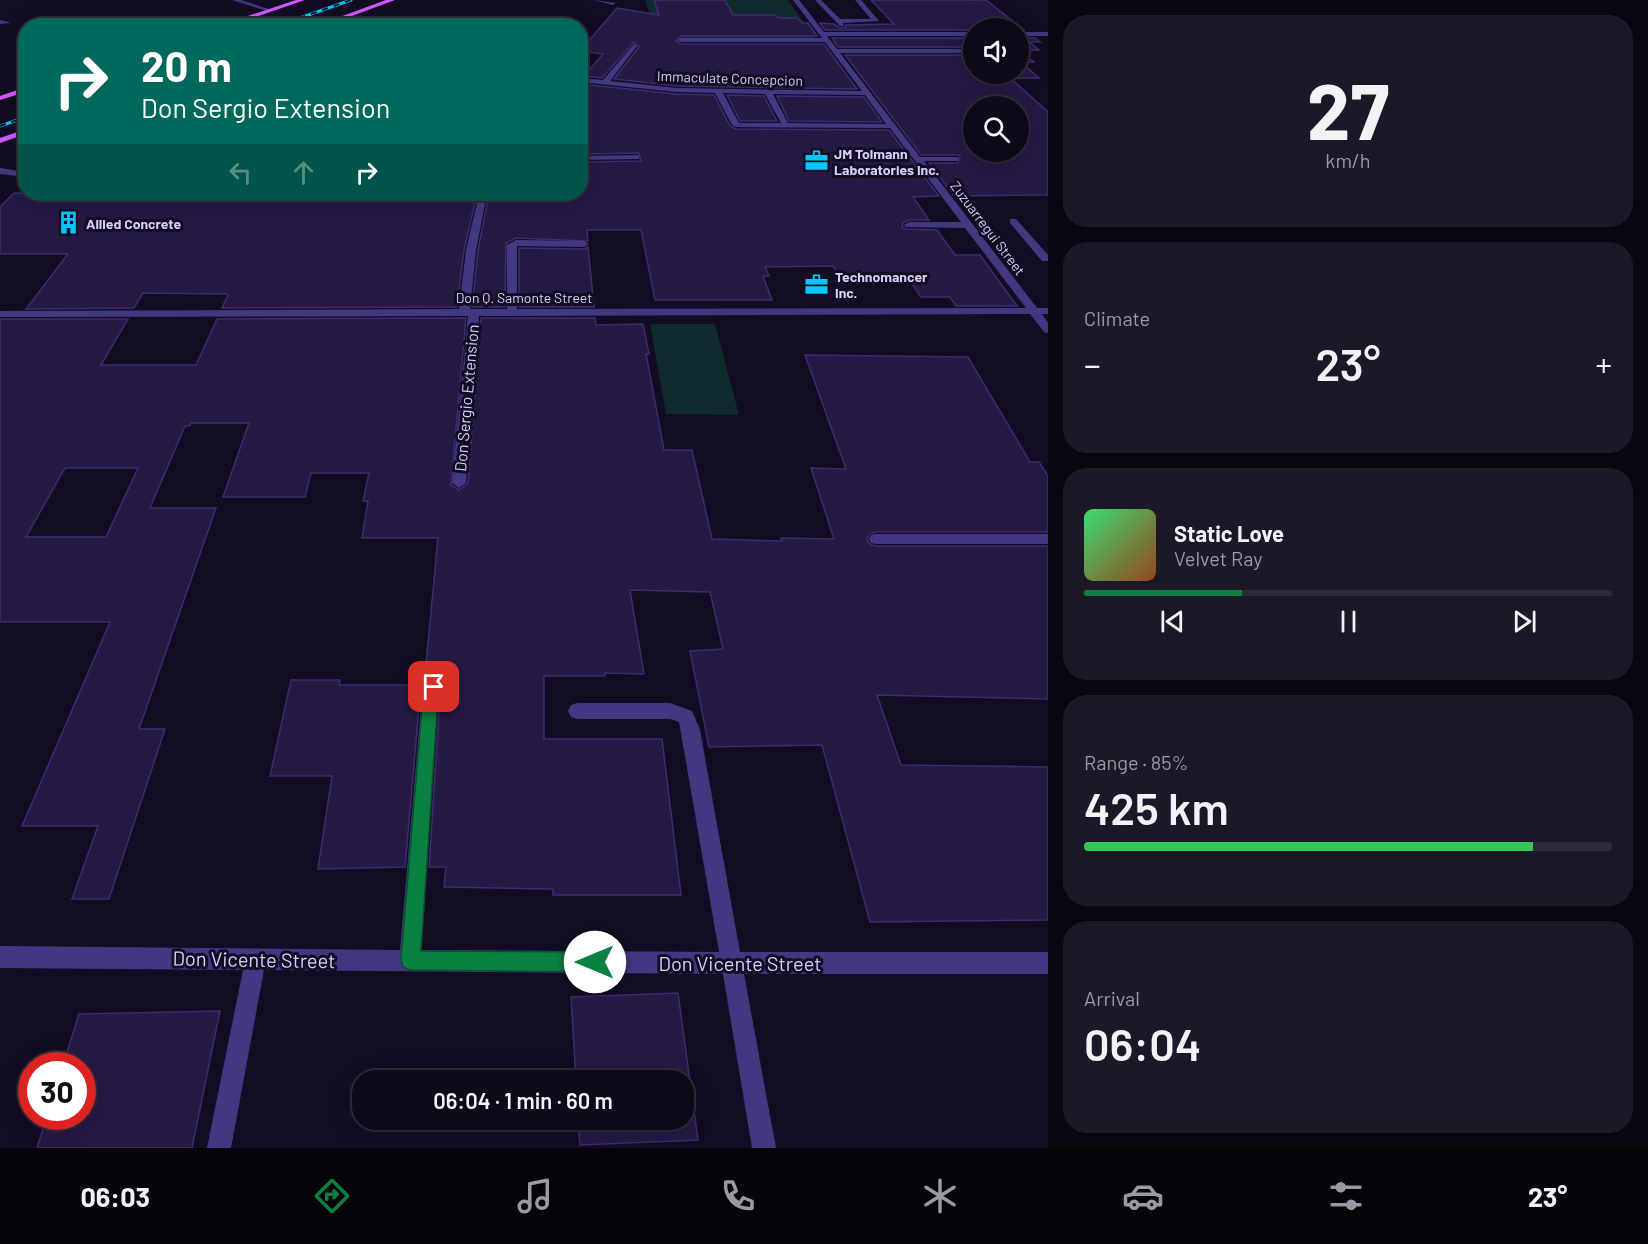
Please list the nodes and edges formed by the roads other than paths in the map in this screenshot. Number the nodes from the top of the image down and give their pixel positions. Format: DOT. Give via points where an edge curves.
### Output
graph roads {
  1 [pos="235,0"];
  2 [pos="288,0"];
  3 [pos="392,0"];
  4 [pos="596,0"];
  5 [pos="796,0"];
  6 [pos="818,0"];
  7 [pos="858,0"];
  8 [pos="299,1"];
  9 [pos="613,3"];
  10 [pos="269,10"];
  11 [pos="245,18"];
  12 [pos="342,18"];
  13 [pos="963,34"];
  14 [pos="1029,34"];
  15 [pos="1048,34"];
  16 [pos="824,37"];
  17 [pos="681,40"];
  18 [pos="634,46"];
  19 [pos="834,51"];
  20 [pos="963,51"];
  21 [pos="588,81"];
  22 [pos="605,83"];
  23 [pos="718,91"];
  24 [pos="18,92"];
  25 [pos="768,92"];
  26 [pos="866,93"];
  27 [pos="0,98"];
  28 [pos="786,126"];
  29 [pos="892,126"];
  30 [pos="18,134"];
  31 [pos="0,141"];
  32 [pos="588,158"];
  33 [pos="636,158"];
  34 [pos="917,159"];
  35 [pos="956,159"];
  36 [pos="0,171"];
  37 [pos="18,174"];
  38 [pos="482,201"];
  39 [pos="1013,222"];
  40 [pos="909,225"];
  41 [pos="968,225"];
  42 [pos="584,244"];
  43 [pos="1046,259"];
  44 [pos="1033,311"];
  45 [pos="1048,311"];
  46 [pos="469,312"];
  47 [pos="512,312"];
  48 [pos="0,314"];
  49 [pos="1048,330"];
  50 [pos="459,483"];
  51 [pos="876,539"];
  52 [pos="1048,539"];
  53 [pos="434,687"];
  54 [pos="577,711"];
  55 [pos="0,957"];
  56 [pos="256,958"];
  57 [pos="410,960"];
  58 [pos="733,963"];
  59 [pos="1048,963"];
  60 [pos="219,1148"];
  61 [pos="764,1148"];
  1 -- 10 [label="street"];
  2 -- 8 [label="street"];
  3 -- 12 [label="main road"];
  4 -- 9 [label="street"];
  5 -- 16 [label="street, Zuzuarregui Street"];
  6 -- 7 [label="street" via="840,23 876,21"];
  8 -- 10 [label="main road"];
  10 -- 11 [label="main road"];
  13 -- 16 [label="street"];
  14 -- 15 [label="street"];
  16 -- 17 [label="street"];
  16 -- 19 [label="street, Zuzuarregui Street"];
  18 -- 22 [label="street"];
  19 -- 20 [label="street"];
  19 -- 26 [label="street, Zuzuarregui Street"];
  21 -- 22 [label="street, Immaculate Concepcion"];
  22 -- 23 [label="street, Immaculate Concepcion"];
  23 -- 25 [label="street, Immaculate Concepcion"];
  23 -- 28 [label="street" via="736,125"];
  24 -- 27 [label="main road"];
  25 -- 26 [label="street, Immaculate Concepcion"];
  25 -- 28 [label="street"];
  26 -- 29 [label="street, Zuzuarregui Street"];
  28 -- 29 [label="street"];
  29 -- 34 [label="street, Zuzuarregui Street"];
  30 -- 31 [label="main road"];
  32 -- 33 [label="street"];
  34 -- 35 [label="street"];
  34 -- 41 [label="street, Zuzuarregui Street"];
  36 -- 37 [label="street"];
  38 -- 46 [label="street, Don Sergio Extension" via="471,250"];
  39 -- 43 [label="street"];
  40 -- 41 [label="street"];
  41 -- 44 [label="street, Zuzuarregui Street"];
  42 -- 47 [label="street" via="512,245"];
  44 -- 45 [label="street, Don Q. Samonte Street"];
  44 -- 47 [label="street, Don Q. Samonte Street"];
  44 -- 49 [label="street, Zuzuarregui Street"];
  46 -- 47 [label="street, Don Q. Samonte Street"];
  46 -- 48 [label="street, Don Q. Samonte Street"];
  46 -- 50 [label="street, Don Sergio Extension"];
  51 -- 52 [label="street"];
  53 -- 57 [label="street" via="430,696"];
  54 -- 58 [label="street" via="670,711 686,717"];
  55 -- 56 [label="street, Don Vicente Street"];
  56 -- 57 [label="street, Don Vicente Street"];
  56 -- 60 [label="street"];
  57 -- 58 [label="street, Don Vicente Street"];
  58 -- 59 [label="street, Don Vicente Street"];
  58 -- 61 [label="street"];
}
